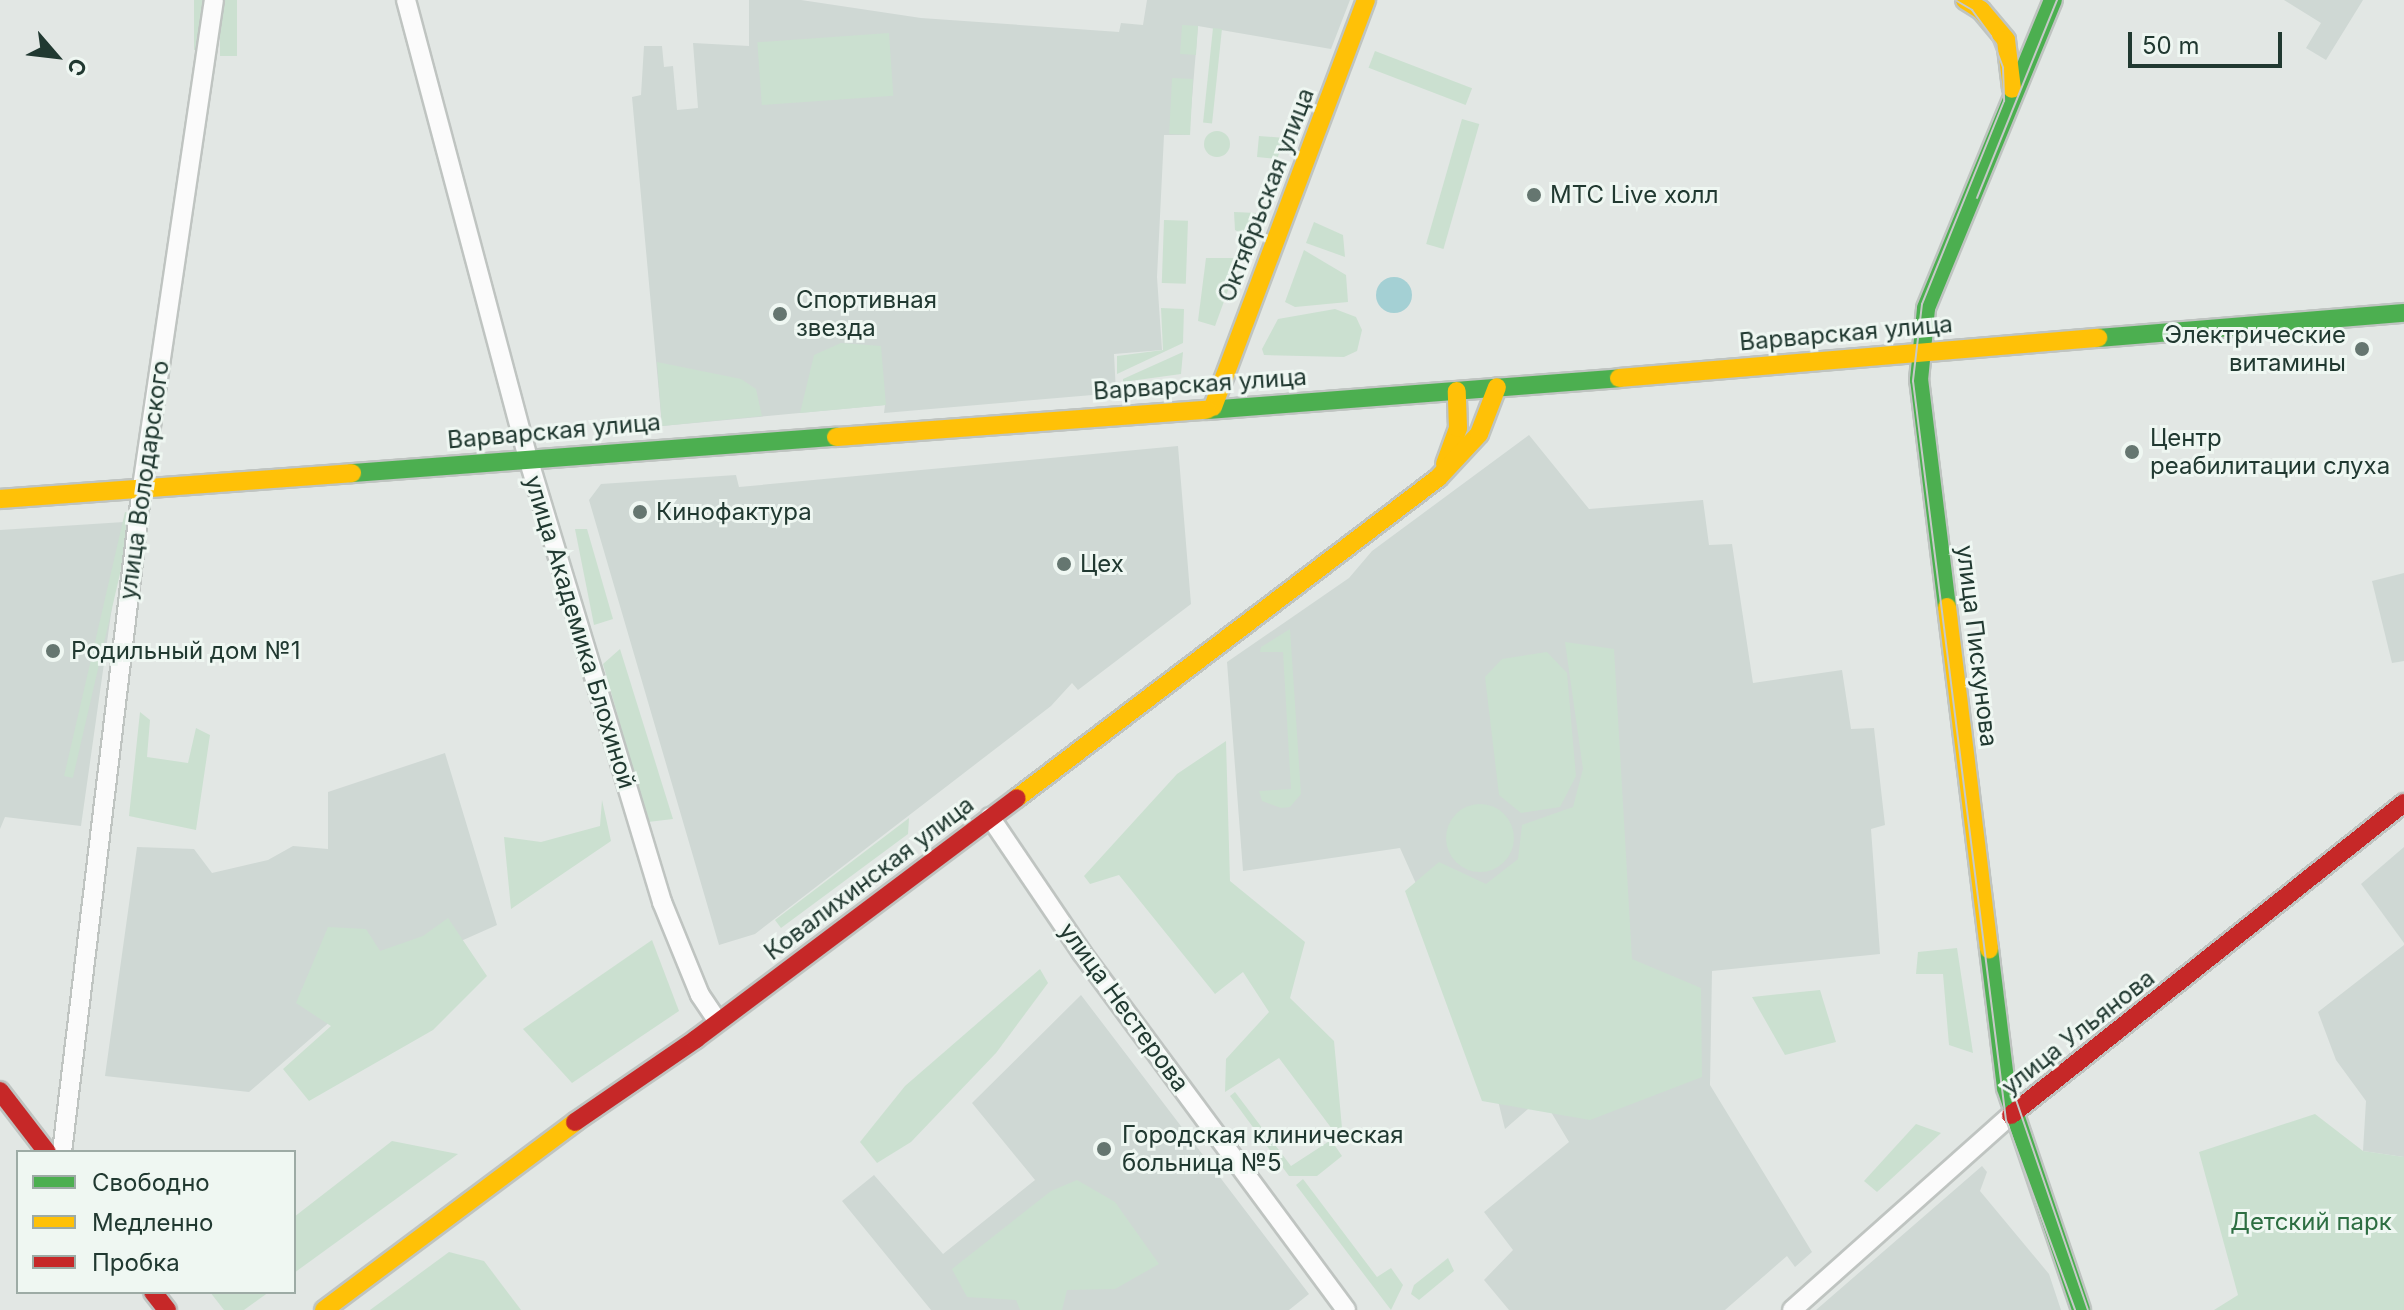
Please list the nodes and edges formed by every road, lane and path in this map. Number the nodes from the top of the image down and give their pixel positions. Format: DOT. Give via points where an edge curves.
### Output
graph roads {
  1 [pos="214,0"];
  2 [pos="406,0"];
  3 [pos="1366,0"];
  4 [pos="1965,0"];
  5 [pos="2053,0"];
  6 [pos="2010,105"];
  7 [pos="2404,313"];
  8 [pos="1919,353"];
  9 [pos="1497,387"];
  10 [pos="1457,391"];
  11 [pos="1213,407"];
  12 [pos="528,458"];
  13 [pos="1438,478"];
  14 [pos="142,487"];
  15 [pos="0,499"];
  16 [pos="2404,803"];
  17 [pos="990,817"];
  18 [pos="718,1022"];
  19 [pos="0,1091"];
  20 [pos="2011,1115"];
  21 [pos="45,1150"];
  22 [pos="62,1150"];
  23 [pos="155,1294"];
  24 [pos="167,1310"];
  25 [pos="324,1310"];
  26 [pos="1346,1310"];
  27 [pos="1792,1310"];
  28 [pos="2081,1310"];
  1 -- 14 [label="street, улица Володарского"];
  2 -- 12 [label="street, улица Академика Блохиной"];
  3 -- 11 [label="street, Октябрьская улица"];
  4 -- 6 [label="street" via="1981,10 2006,40"];
  5 -- 6 [label="street, улица Пискунова"];
  6 -- 8 [label="street, улица Пискунова" via="1926,308"];
  7 -- 8 [label="street, Варварская улица"];
  8 -- 9 [label="street, Варварская улица"];
  8 -- 20 [label="street, улица Пискунова"];
  9 -- 10 [label="street, Варварская улица"];
  9 -- 13 [label="street, Ковалихинская улица" via="1479,434"];
  10 -- 11 [label="street, Варварская улица"];
  10 -- 13 [label="street" via="1458,428"];
  11 -- 12 [label="street, Варварская улица"];
  12 -- 14 [label="street, Варварская улица"];
  12 -- 18 [label="street, улица Академика Блохиной" via="662,902 700,995"];
  13 -- 17 [label="street, Ковалихинская улица"];
  14 -- 15 [label="street, Варварская улица"];
  14 -- 22 [label="street, улица Володарского"];
  16 -- 20 [label="street, улица Ульянова"];
  17 -- 18 [label="street, Ковалихинская улица"];
  17 -- 26 [label="street, улица Нестерова" via="1082,953"];
  18 -- 25 [label="street, Ковалихинская улица" via="512,1166"];
  19 -- 21 [label="street"];
  20 -- 27 [label="street, улица Ульянова"];
  20 -- 28 [label="street, улица Пискунова"];
  23 -- 24 [label="street"];
}
